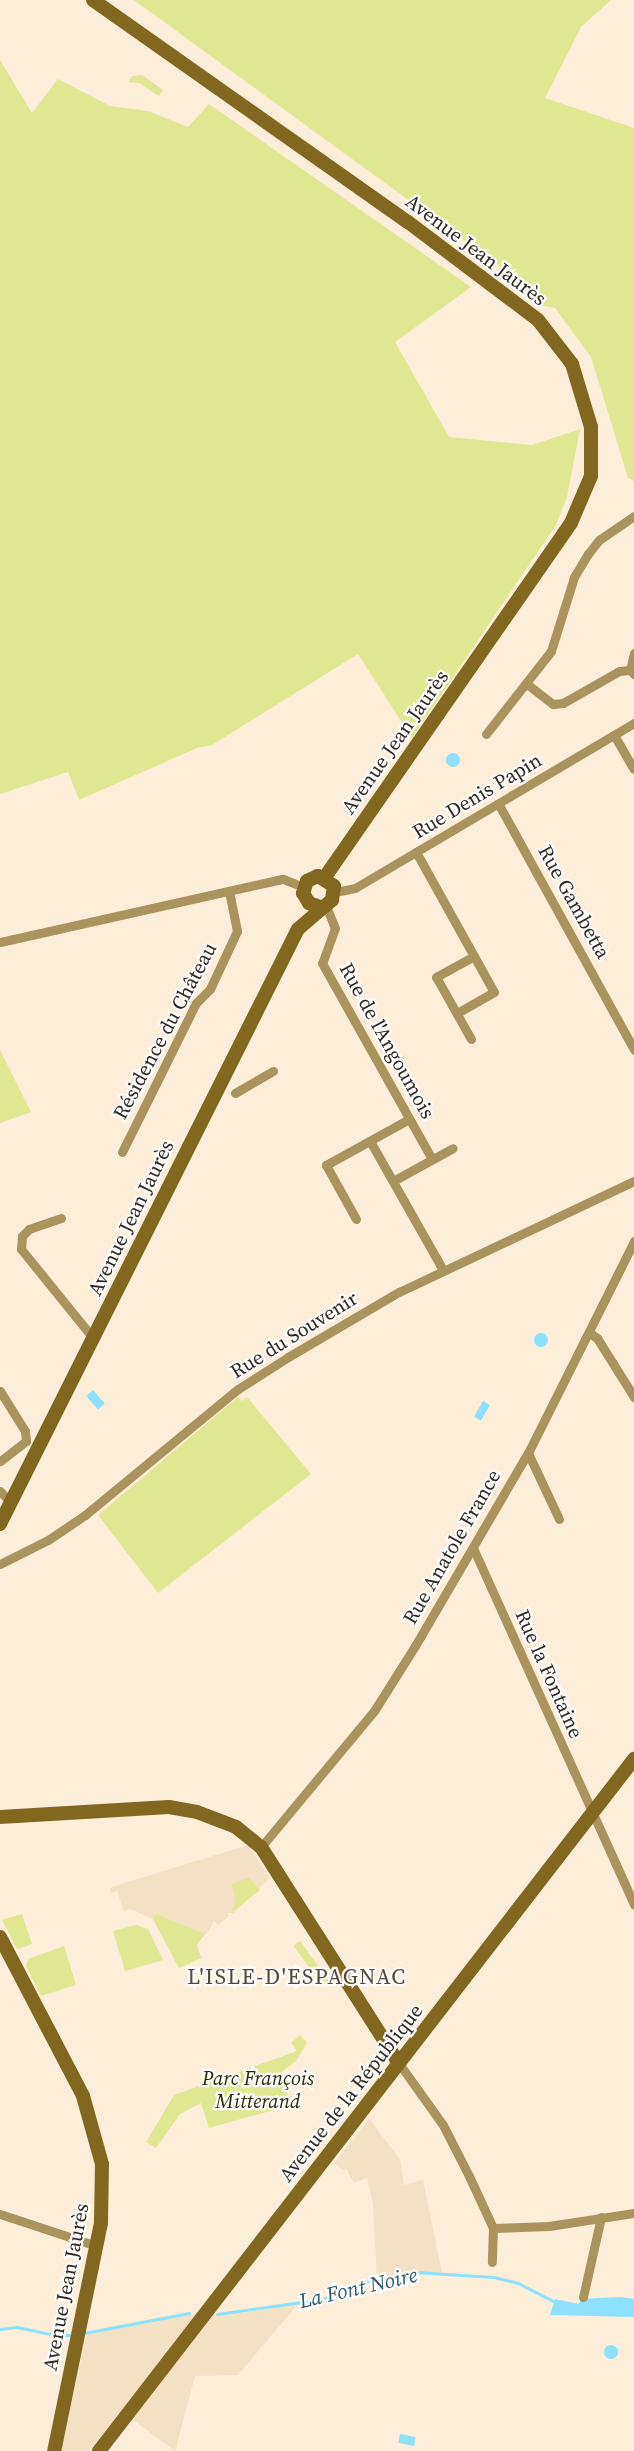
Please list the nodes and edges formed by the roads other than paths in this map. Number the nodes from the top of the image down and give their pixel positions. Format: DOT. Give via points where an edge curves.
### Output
graph roads {
  1 [pos="93,0"];
  2 [pos="634,516"];
  3 [pos="634,653"];
  4 [pos="632,672"];
  5 [pos="527,684"];
  6 [pos="634,723"];
  7 [pos="486,734"];
  8 [pos="614,735"];
  9 [pos="634,769"];
  10 [pos="499,805"];
  11 [pos="416,852"];
  12 [pos="325,877"];
  13 [pos="229,891"];
  14 [pos="335,892"];
  15 [pos="304,893"];
  16 [pos="323,907"];
  17 [pos="298,929"];
  18 [pos="0,942"];
  19 [pos="474,956"];
  20 [pos="457,1013"];
  21 [pos="471,1039"];
  22 [pos="634,1050"];
  23 [pos="273,1071"];
  24 [pos="235,1093"];
  25 [pos="409,1119"];
  26 [pos="370,1141"];
  27 [pos="453,1148"];
  28 [pos="122,1152"];
  29 [pos="432,1159"];
  30 [pos="393,1180"];
  31 [pos="634,1181"];
  32 [pos="61,1218"];
  33 [pos="356,1219"];
  34 [pos="634,1241"];
  35 [pos="443,1270"];
  36 [pos="590,1333"];
  37 [pos="93,1338"];
  38 [pos="0,1391"];
  39 [pos="634,1397"];
  40 [pos="528,1452"];
  41 [pos="0,1461"];
  42 [pos="0,1491"];
  43 [pos="11,1503"];
  44 [pos="559,1519"];
  45 [pos="0,1524"];
  46 [pos="474,1550"];
  47 [pos="0,1564"];
  48 [pos="634,1759"];
  49 [pos="592,1812"];
  50 [pos="0,1817"];
  51 [pos="261,1847"];
  52 [pos="634,1905"];
  53 [pos="0,1937"];
  54 [pos="398,2062"];
  55 [pos="634,2213"];
  56 [pos="0,2214"];
  57 [pos="601,2217"];
  58 [pos="493,2228"];
  59 [pos="97,2246"];
  60 [pos="492,2262"];
  61 [pos="583,2298"];
  62 [pos="54,2451"];
  63 [pos="99,2451"];
  1 -- 12 [label="main road, Avenue Jean Jaurès" via="408,222 538,320 572,364 591,426 591,476 571,523"];
  2 -- 5 [label="street" via="599,540 588,554 574,577 551,651"];
  3 -- 4 [label="street"];
  4 -- 5 [label="street" via="619,671 563,703 553,704"];
  5 -- 7 [label="street"];
  6 -- 8 [label="street, Rue Denis Papin"];
  8 -- 9 [label="street"];
  8 -- 10 [label="street, Rue Denis Papin"];
  10 -- 11 [label="street, Rue Denis Papin"];
  10 -- 22 [label="street, Rue Gambetta"];
  11 -- 14 [label="street, Rue Denis Papin" via="355,888"];
  11 -- 19 [label="street"];
  12 -- 14 [label="main road"];
  12 -- 15 [label="main road" via="312,877"];
  13 -- 15 [label="street" via="283,879"];
  13 -- 18 [label="street"];
  13 -- 28 [label="street, Résidence du Château" via="237,931 210,989 196,1003"];
  14 -- 16 [label="main road, Avenue Jean Jaurès"];
  15 -- 16 [label="main road"];
  15 -- 17 [label="main road, Avenue Jean Jaurès"];
  16 -- 17 [label="main road, Avenue Jean Jaurès"];
  16 -- 25 [label="street, Rue de l'Angoumois" via="335,928 322,963"];
  17 -- 37 [label="main road, Avenue Jean Jaurès"];
  19 -- 20 [label="street" via="494,992"];
  19 -- 20 [label="street" via="436,977"];
  20 -- 21 [label="street"];
  23 -- 24 [label="street"];
  25 -- 26 [label="street"];
  25 -- 29 [label="street, Rue de l'Angoumois"];
  26 -- 30 [label="street"];
  26 -- 33 [label="street" via="326,1165"];
  27 -- 29 [label="street"];
  29 -- 30 [label="street"];
  30 -- 35 [label="street"];
  31 -- 35 [label="street, Rue du Souvenir"];
  32 -- 37 [label="street" via="29,1229 22,1236 21,1249"];
  34 -- 36 [label="street, Rue Anatole France"];
  35 -- 47 [label="street, Rue du Souvenir" via="238,1389 124,1486 21,1555"];
  36 -- 39 [label="street"];
  36 -- 40 [label="street, Rue Anatole France"];
  37 -- 43 [label="main road, Avenue Jean Jaurès"];
  38 -- 41 [label="street" via="25,1431 26,1441"];
  40 -- 44 [label="street"];
  40 -- 46 [label="street, Rue Anatole France"];
  42 -- 43 [label="street"];
  43 -- 45 [label="main road, Avenue Jean Jaurès"];
  46 -- 49 [label="street, Rue la Fontaine"];
  46 -- 51 [label="street, Rue Anatole France" via="374,1711"];
  48 -- 49 [label="main road, Avenue de la République"];
  49 -- 52 [label="street, Rue la Fontaine"];
  49 -- 54 [label="main road, Avenue de la République"];
  50 -- 51 [label="main road" via="169,1807 216,1818"];
  51 -- 54 [label="main road"];
  53 -- 59 [label="main road, Avenue Jean Jaurès" via="73,2074 95,2128 103,2189"];
  54 -- 58 [label="street" via="443,2125"];
  54 -- 63 [label="main road, Avenue de la République"];
  55 -- 57 [label="street"];
  56 -- 59 [label="street"];
  57 -- 58 [label="street" via="549,2226"];
  57 -- 61 [label="street"];
  58 -- 60 [label="street"];
  59 -- 62 [label="main road, Avenue Jean Jaurès"];
}
